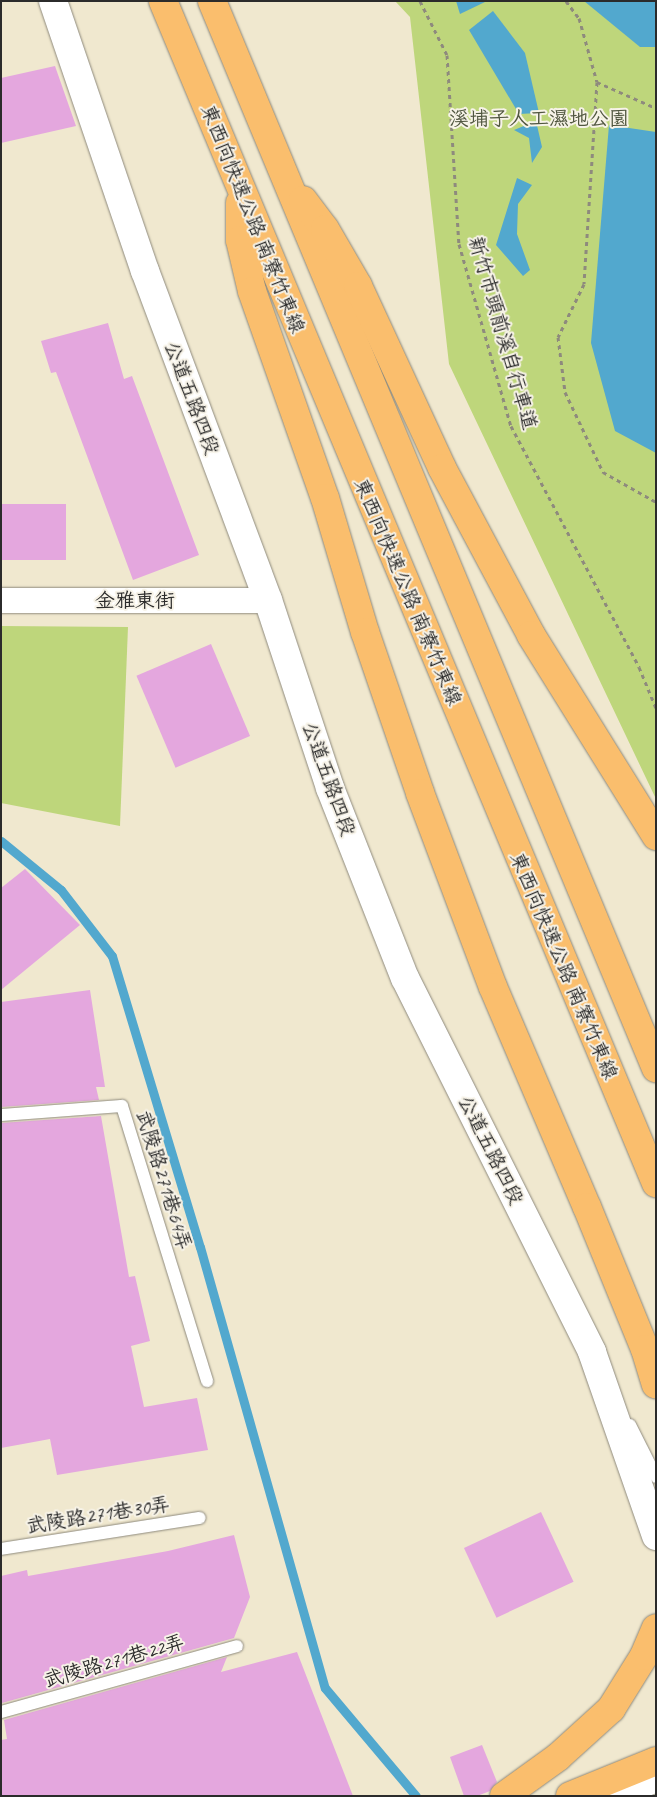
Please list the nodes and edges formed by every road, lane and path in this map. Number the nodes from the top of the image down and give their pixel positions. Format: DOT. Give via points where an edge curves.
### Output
graph roads {
  1 [pos="53,1"];
  2 [pos="163,1"];
  3 [pos="212,1"];
  4 [pos="420,1"];
  5 [pos="566,1"];
  6 [pos="597,82"];
  7 [pos="656,108"];
  8 [pos="280,170"];
  9 [pos="240,190"];
  10 [pos="656,502"];
  11 [pos="1,600"];
  12 [pos="268,600"];
  13 [pos="656,708"];
  14 [pos="656,836"];
  15 [pos="656,1068"];
  16 [pos="1,1115"];
  17 [pos="656,1183"];
  18 [pos="645,1349"];
  19 [pos="592,1352"];
  20 [pos="656,1376"];
  21 [pos="207,1381"];
  22 [pos="656,1384"];
  23 [pos="656,1477"];
  24 [pos="200,1518"];
  25 [pos="656,1536"];
  26 [pos="1,1549"];
  27 [pos="656,1628"];
  28 [pos="237,1646"];
  29 [pos="1,1712"];
  30 [pos="656,1761"];
  31 [pos="656,1778"];
  32 [pos="504,1796"];
  33 [pos="570,1796"];
  34 [pos="613,1796"];
  1 -- 12 [label="street, 公道五路四段" via="145,272"];
  2 -- 9 [label="highway, 東西向快速公路 南寮竹東線"];
  3 -- 8 [label="highway"];
  4 -- 13 [label="path, 新竹市頭前溪自行車道" via="448,55 459,244 511,426 639,667"];
  5 -- 6 [label="path" via="579,18"];
  6 -- 7 [label="path"];
  6 -- 10 [label="path" via="584,284 558,338 565,392 603,472"];
  8 -- 14 [label="highway" via="325,229 358,286 442,468 531,635"];
  8 -- 15 [label="highway"];
  9 -- 17 [label="highway, 東西向快速公路 南寮竹東線"];
  9 -- 18 [label="highway" via="240,240 252,292 325,498 364,632 420,793 493,987"];
  11 -- 12 [label="street, 金雅東街"];
  12 -- 19 [label="street, 公道五路四段" via="330,788 405,978"];
  16 -- 21 [label="lane, 武陵路271巷64弄" via="122,1106"];
  18 -- 20 [label="highway"];
  18 -- 22 [label="highway"];
  19 -- 23 [label="lane"];
  19 -- 25 [label="street, 公道五路四段"];
  24 -- 26 [label="lane, 武陵路271巷30弄"];
  27 -- 32 [label="highway" via="644,1656 611,1709 558,1757"];
  28 -- 29 [label="lane, 武陵路271巷22弄"];
  30 -- 33 [label="highway"];
  31 -- 34 [label="street"];
}
